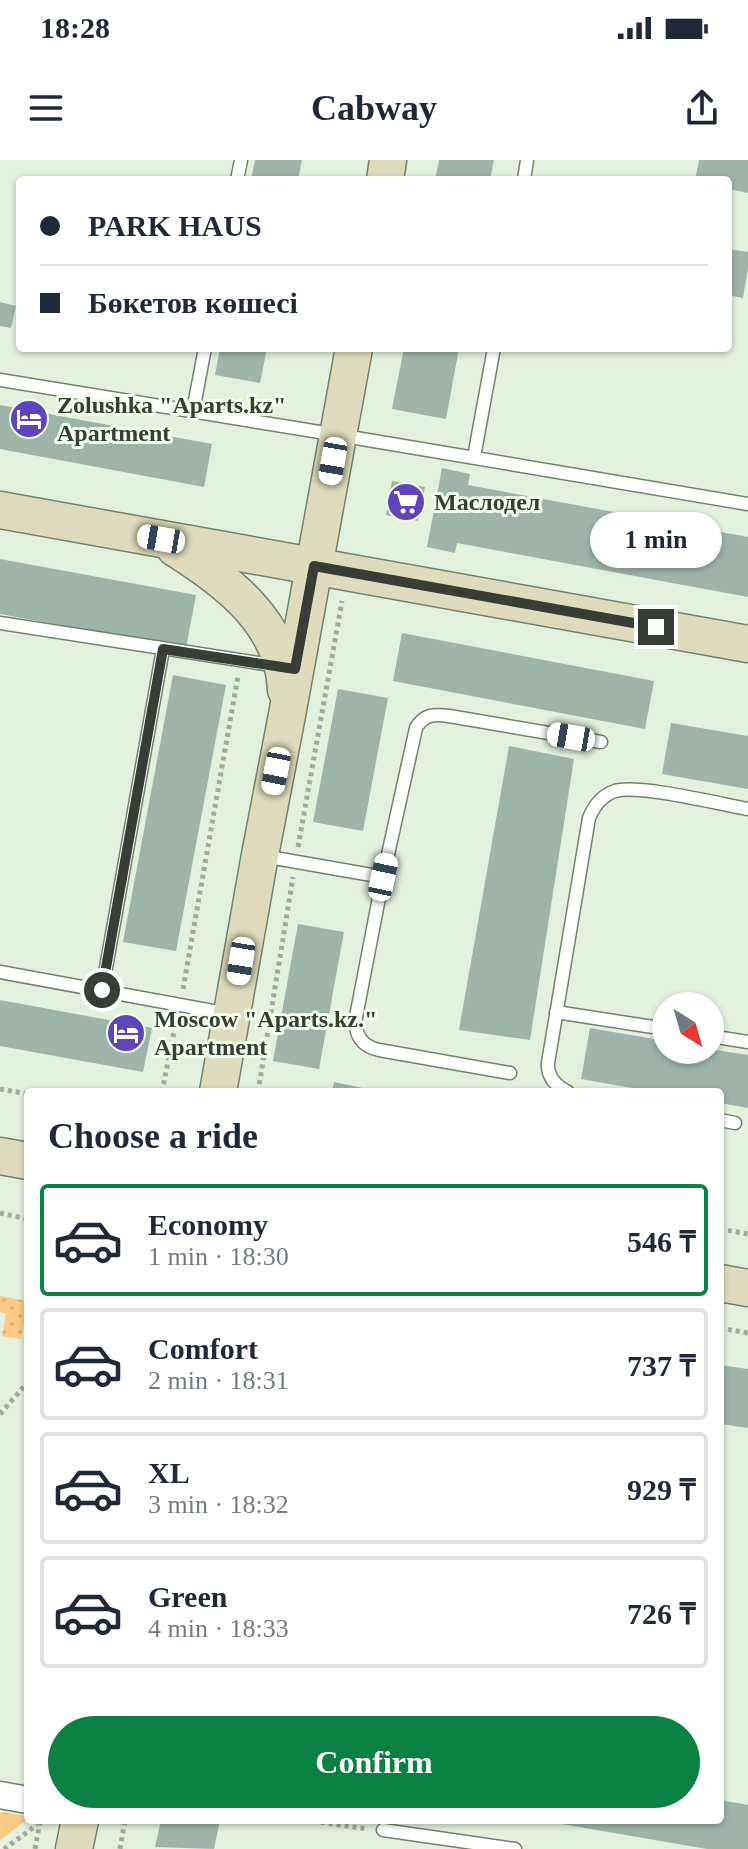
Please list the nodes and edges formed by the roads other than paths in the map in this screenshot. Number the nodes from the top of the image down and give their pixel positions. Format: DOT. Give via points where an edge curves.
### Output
graph roads {
  1 [pos="204,352"];
  2 [pos="353,352"];
  3 [pos="493,352"];
  4 [pos="0,380"];
  5 [pos="193,411"];
  6 [pos="338,435"];
  7 [pos="474,457"];
  8 [pos="748,504"];
  9 [pos="0,510"];
  10 [pos="161,539"];
  11 [pos="331,569"];
  12 [pos="0,623"];
  13 [pos="748,644"];
  14 [pos="163,649"];
  15 [pos="290,668"];
  16 [pos="601,742"];
  17 [pos="748,809"];
  18 [pos="260,855"];
  19 [pos="383,877"];
  20 [pos="0,972"];
  21 [pos="102,990"];
  22 [pos="556,1012"];
  23 [pos="232,1014"];
  24 [pos="652,1027"];
  25 [pos="724,1038"];
  26 [pos="748,1042"];
  27 [pos="510,1073"];
  28 [pos="219,1088"];
  29 [pos="562,1088"];
  30 [pos="724,1121"];
  31 [pos="735,1123"];
  32 [pos="0,1156"];
  33 [pos="24,1160"];
  34 [pos="724,1284"];
  35 [pos="748,1288"];
  36 [pos="0,1795"];
  37 [pos="24,1808"];
  38 [pos="79,1824"];
  39 [pos="383,1830"];
  40 [pos="74,1849"];
  41 [pos="515,1849"];
  1 -- 5 [label="lane"];
  2 -- 6 [label="main road"];
  3 -- 7 [label="lane"];
  4 -- 5 [label="lane"];
  5 -- 6 [label="lane"];
  6 -- 7 [label="lane"];
  6 -- 11 [label="main road"];
  7 -- 8 [label="lane"];
  9 -- 10 [label="main road"];
  10 -- 11 [label="main road"];
  10 -- 15 [label="main road" via="241,598"];
  11 -- 13 [label="main road"];
  11 -- 15 [label="main road"];
  12 -- 14 [label="lane"];
  14 -- 15 [label="lane"];
  14 -- 21 [label="lane"];
  15 -- 18 [label="main road" via="287,715"];
  16 -- 19 [label="lane" via="449,716 424,717 416,728"];
  17 -- 22 [label="lane" via="636,789 614,791 598,803 589,818"];
  18 -- 19 [label="lane"];
  18 -- 23 [label="main road"];
  19 -- 27 [label="lane" via="356,1032 370,1048"];
  20 -- 21 [label="lane"];
  21 -- 23 [label="lane"];
  22 -- 24 [label="lane"];
  22 -- 29 [label="lane" via="548,1069"];
  23 -- 28 [label="main road"];
  25 -- 26 [label="lane"];
  30 -- 31 [label="lane"];
  32 -- 33 [label="main road"];
  34 -- 35 [label="main road"];
  36 -- 37 [label="street"];
  38 -- 40 [label="main road"];
  39 -- 41 [label="lane"];
}
